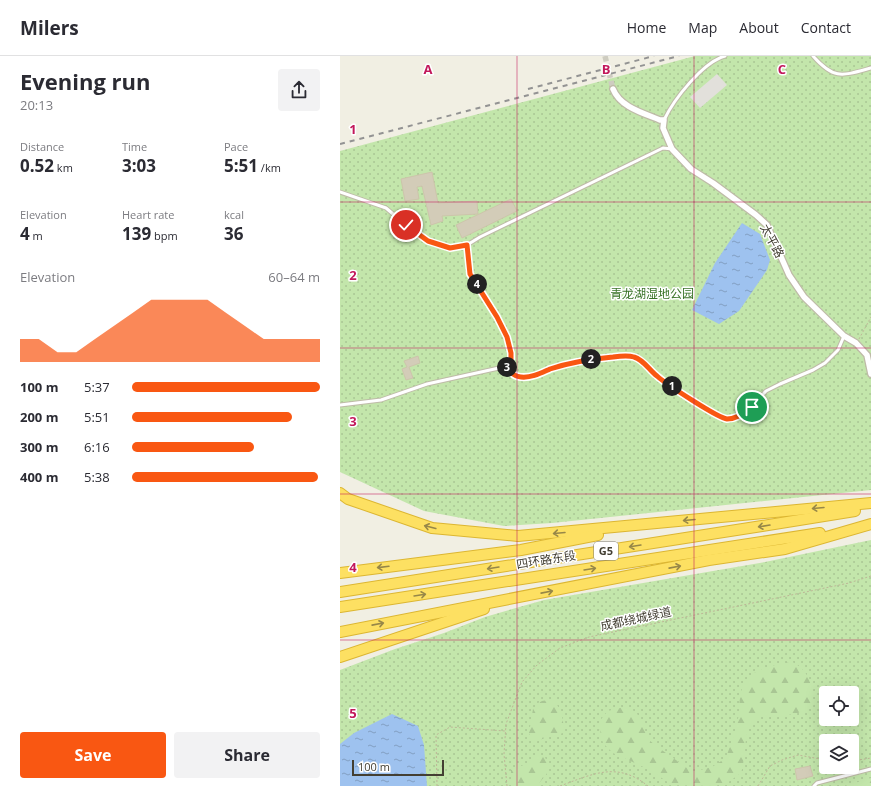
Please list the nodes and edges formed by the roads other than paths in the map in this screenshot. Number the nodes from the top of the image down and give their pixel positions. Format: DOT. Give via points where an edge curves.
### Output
graph roads {
  1 [pos="725,56"];
  2 [pos="813,56"];
  3 [pos="871,68"];
  4 [pos="613,89"];
  5 [pos="664,120"];
  6 [pos="672,149"];
  7 [pos="340,192"];
  8 [pos="467,245"];
  9 [pos="844,336"];
  10 [pos="506,368"];
  11 [pos="871,374"];
  12 [pos="340,405"];
  13 [pos="340,493"];
  14 [pos="871,503"];
  15 [pos="871,508"];
  16 [pos="657,523"];
  17 [pos="871,524"];
  18 [pos="340,573"];
  19 [pos="340,592"];
  20 [pos="531,595"];
  21 [pos="340,607"];
  22 [pos="340,632"];
  23 [pos="340,657"];
  24 [pos="871,770"];
  25 [pos="814,786"];
  1 -- 5 [label="lane" via="706,67 692,80 668,110"];
  2 -- 3 [label="lane" via="822,66 837,74 849,74"];
  4 -- 5 [label="street" via="619,100 637,111"];
  5 -- 6 [label="street, 太平路" via="663,128"];
  6 -- 8 [label="lane" via="663,148 486,233"];
  6 -- 9 [label="street, 太平路" via="692,169 756,215 766,226 789,275 804,297"];
  7 -- 8 [label="lane" via="386,208 428,241 450,248"];
  8 -- 10 [label="lane" via="470,274 507,337 511,359"];
  9 -- 10 [label="lane" via="838,350 825,363 766,391 743,414 726,419 668,384 639,358 630,356 574,362 520,377"];
  9 -- 11 [label="street, 太平路" via="856,343 867,355"];
  10 -- 12 [label="lane" via="427,384 382,400"];
  16 -- 13 [label="highway, one-way" via="518,536 432,528"];
  14 -- 16 [label="highway, one-way"];
  15 -- 19 [label="highway, 四环路东段 / G5, one-way"];
  16 -- 18 [label="highway, one-way" via="521,550"];
  20 -- 17 [label="highway, one-way" via="709,560 785,549"];
  21 -- 17 [label="highway, 四环路东段 / G5, one-way"];
  22 -- 20 [label="highway, one-way"];
  20 -- 23 [label="highway"];
  24 -- 25 [label="lane" via="817,783"];
}
